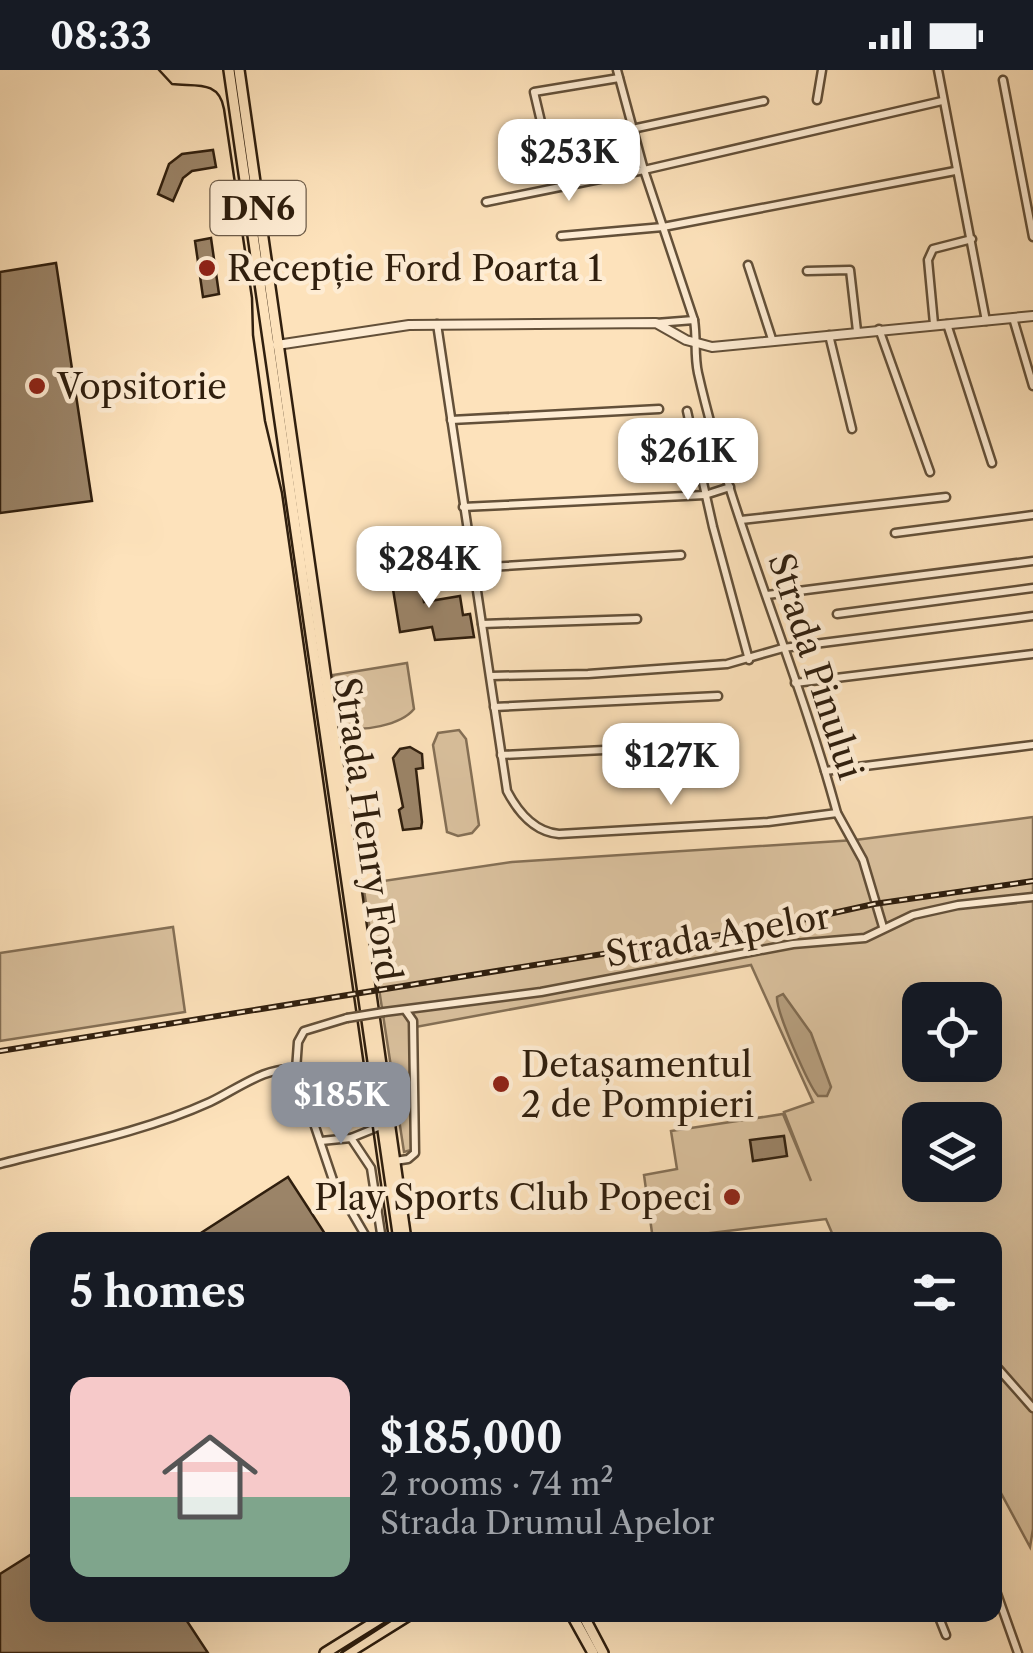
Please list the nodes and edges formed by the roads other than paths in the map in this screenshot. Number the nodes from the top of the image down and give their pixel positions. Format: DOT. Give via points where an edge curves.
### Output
graph roads {
  1 [pos="229,70"];
  2 [pos="238,70"];
  3 [pos="822,70"];
  4 [pos="938,70"];
  5 [pos="618,74"];
  6 [pos="1003,80"];
  7 [pos="817,100"];
  8 [pos="764,101"];
  9 [pos="942,102"];
  10 [pos="632,130"];
  11 [pos="546,143"];
  12 [pos="644,170"];
  13 [pos="955,171"];
  14 [pos="486,202"];
  15 [pos="663,227"];
  16 [pos="561,236"];
  17 [pos="1033,237"];
  18 [pos="972,239"];
  19 [pos="748,265"];
  20 [pos="807,271"];
  21 [pos="1033,316"];
  22 [pos="1013,318"];
  23 [pos="694,320"];
  24 [pos="986,321"];
  25 [pos="437,323"];
  26 [pos="656,323"];
  27 [pos="934,324"];
  28 [pos="947,324"];
  29 [pos="879,328"];
  30 [pos="858,331"];
  31 [pos="829,334"];
  32 [pos="772,340"];
  33 [pos="698,344"];
  34 [pos="277,345"];
  35 [pos="1033,386"];
  36 [pos="659,409"];
  37 [pos="687,411"];
  38 [pos="450,420"];
  39 [pos="852,429"];
  40 [pos="992,463"];
  41 [pos="930,472"];
  42 [pos="730,487"];
  43 [pos="705,494"];
  44 [pos="946,497"];
  45 [pos="462,507"];
  46 [pos="1033,515"];
  47 [pos="741,520"];
  48 [pos="895,533"];
  49 [pos="681,555"];
  50 [pos="1033,561"];
  51 [pos="472,568"];
  52 [pos="1033,588"];
  53 [pos="767,595"];
  54 [pos="837,614"];
  55 [pos="1033,616"];
  56 [pos="638,619"];
  57 [pos="482,624"];
  58 [pos="784,648"];
  59 [pos="1033,654"];
  60 [pos="749,660"];
  61 [pos="491,676"];
  62 [pos="795,683"];
  63 [pos="718,696"];
  64 [pos="494,706"];
  65 [pos="1033,745"];
  66 [pos="645,748"];
  67 [pos="502,755"];
  68 [pos="825,772"];
  69 [pos="837,813"];
  70 [pos="1033,897"];
  71 [pos="883,927"];
  72 [pos="406,1010"];
  73 [pos="296,1070"];
  74 [pos="382,1125"];
  75 [pos="351,1138"];
  76 [pos="321,1141"];
  77 [pos="395,1161"];
  78 [pos="0,1164"];
  79 [pos="363,1232"];
  80 [pos="381,1232"];
  81 [pos="402,1232"];
  82 [pos="402,1232"];
  83 [pos="1002,1373"];
  84 [pos="1033,1408"];
  85 [pos="1002,1608"];
  86 [pos="375,1622"];
  87 [pos="397,1622"];
  88 [pos="576,1622"];
  89 [pos="586,1622"];
  90 [pos="941,1622"];
  91 [pos="946,1635"];
  92 [pos="325,1653"];
  93 [pos="348,1653"];
  94 [pos="593,1653"];
  95 [pos="603,1653"];
  96 [pos="1018,1653"];
  1 -- 74 [label="main road, Strada Henry Ford / DN6"];
  2 -- 34 [label="main road, Strada Henry Ford / DN6"];
  3 -- 7 [label="street"];
  4 -- 9 [label="street"];
  5 -- 10 [label="street, Strada Pinului"];
  5 -- 11 [label="street" via="534,92"];
  6 -- 17 [label="street"];
  8 -- 10 [label="street"];
  9 -- 12 [label="street"];
  9 -- 13 [label="street"];
  10 -- 12 [label="street, Strada Pinului"];
  12 -- 14 [label="street"];
  12 -- 15 [label="street, Strada Pinului"];
  13 -- 15 [label="street"];
  13 -- 18 [label="street"];
  15 -- 16 [label="street"];
  15 -- 23 [label="street, Strada Pinului"];
  18 -- 24 [label="street"];
  18 -- 27 [label="street" via="933,249 928,260"];
  19 -- 32 [label="street"];
  20 -- 30 [label="street" via="850,270"];
  21 -- 22 [label="street"];
  22 -- 24 [label="street"];
  22 -- 35 [label="street"];
  23 -- 26 [label="street"];
  23 -- 33 [label="street, Strada Pinului"];
  24 -- 28 [label="street"];
  25 -- 26 [label="street"];
  25 -- 34 [label="street"];
  25 -- 38 [label="street"];
  26 -- 33 [label="street"];
  27 -- 28 [label="street"];
  27 -- 29 [label="street"];
  28 -- 40 [label="street"];
  29 -- 30 [label="street"];
  29 -- 41 [label="street"];
  30 -- 31 [label="street"];
  31 -- 32 [label="street"];
  31 -- 39 [label="street"];
  32 -- 33 [label="street"];
  33 -- 42 [label="street, Strada Pinului" via="697,370"];
  34 -- 77 [label="main road, Strada Henry Ford / DN6"];
  36 -- 38 [label="street"];
  37 -- 43 [label="street"];
  38 -- 45 [label="street"];
  42 -- 43 [label="street"];
  42 -- 47 [label="street, Strada Pinului"];
  43 -- 45 [label="street"];
  43 -- 60 [label="street"];
  44 -- 47 [label="street"];
  45 -- 51 [label="street"];
  46 -- 48 [label="street"];
  47 -- 53 [label="street, Strada Pinului"];
  49 -- 51 [label="street"];
  50 -- 53 [label="street"];
  51 -- 57 [label="street"];
  52 -- 54 [label="street"];
  53 -- 58 [label="street, Strada Pinului"];
  55 -- 58 [label="street"];
  56 -- 57 [label="street"];
  57 -- 61 [label="street"];
  58 -- 60 [label="street"];
  58 -- 62 [label="street, Strada Pinului"];
  59 -- 62 [label="street"];
  60 -- 61 [label="street"];
  61 -- 64 [label="street"];
  62 -- 68 [label="street, Strada Pinului"];
  63 -- 64 [label="street"];
  64 -- 67 [label="street"];
  65 -- 68 [label="street"];
  66 -- 67 [label="street"];
  67 -- 69 [label="street" via="506,791 548,833"];
  68 -- 69 [label="street, Strada Pinului"];
  69 -- 71 [label="street, Strada Pinului" via="862,860"];
  70 -- 71 [label="street, Strada Apelor" via="958,905"];
  71 -- 72 [label="street, Strada Apelor" via="865,938 806,942"];
  72 -- 73 [label="street, Strada Apelor, bridge" via="304,1030"];
  72 -- 77 [label="street" via="414,1021 415,1153"];
  73 -- 76 [label="street"];
  73 -- 78 [label="street" via="277,1070 144,1126"];
  74 -- 75 [label="street"];
  74 -- 81 [label="main road, Strada Henry Ford / DN6"];
  75 -- 76 [label="street"];
  75 -- 80 [label="street" via="371,1168"];
  76 -- 79 [label="street" via="332,1180"];
  77 -- 82 [label="main road, Strada Henry Ford / DN6"];
  83 -- 84 [label="street"];
  85 -- 96 [label="street"];
  86 -- 92 [label="main road"];
  87 -- 93 [label="main road"];
  88 -- 94 [label="main road"];
  89 -- 95 [label="main road"];
  90 -- 91 [label="street"];
}
